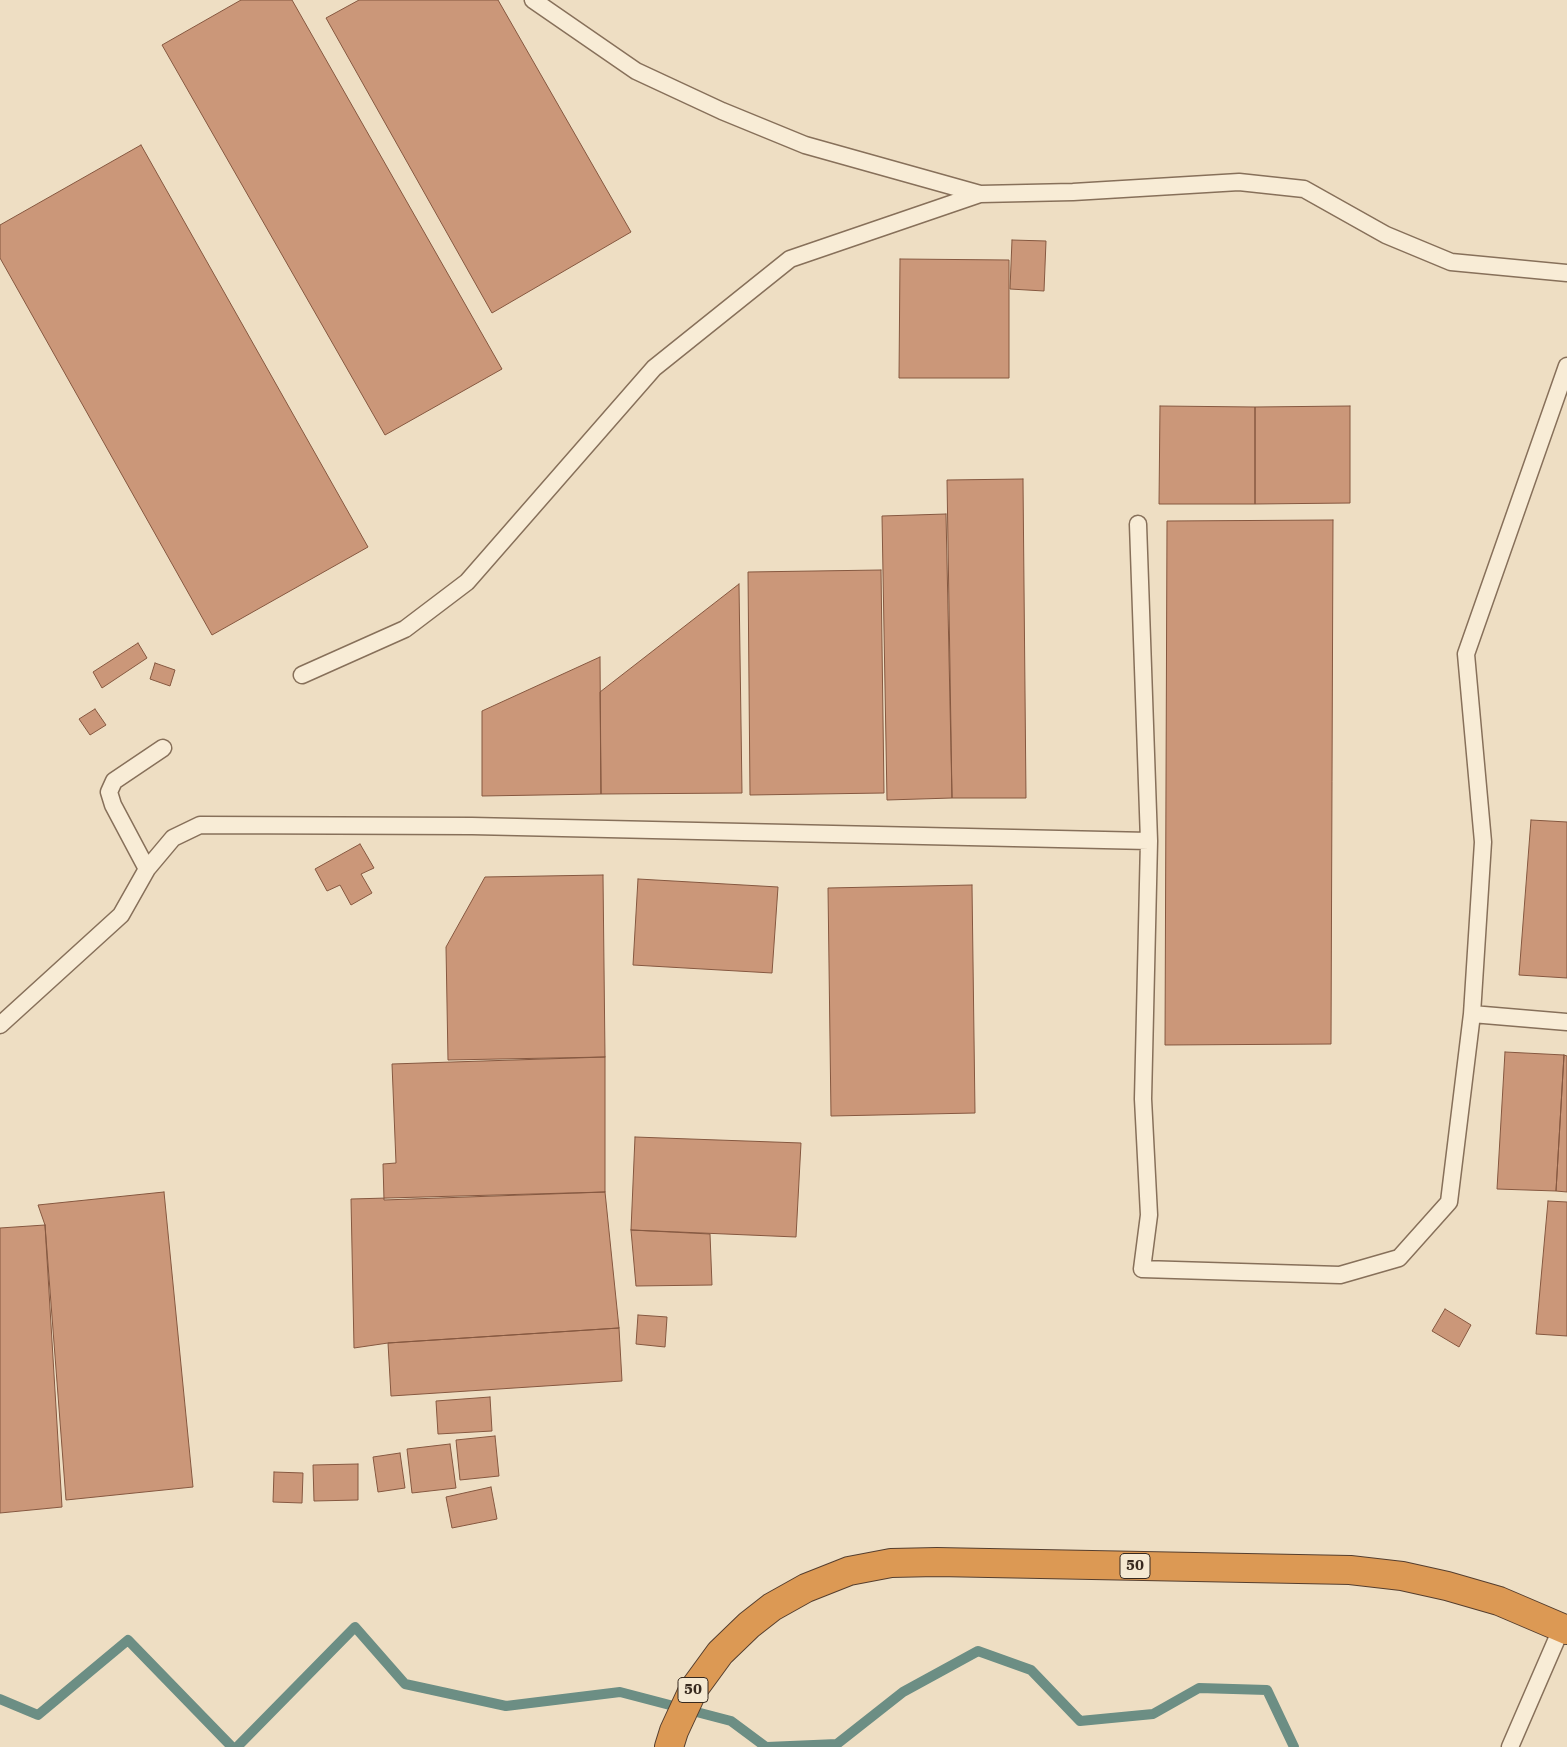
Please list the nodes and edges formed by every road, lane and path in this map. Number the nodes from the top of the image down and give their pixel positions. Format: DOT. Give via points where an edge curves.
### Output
graph roads {
  1 [pos="533,0"];
  2 [pos="980,194"];
  3 [pos="1567,273"];
  4 [pos="1567,366"];
  5 [pos="1138,524"];
  6 [pos="302,675"];
  7 [pos="163,748"];
  8 [pos="1149,842"];
  9 [pos="147,869"];
  10 [pos="1472,1014"];
  11 [pos="1567,1022"];
  12 [pos="0,1025"];
  13 [pos="1565,1629"];
  14 [pos="671,1739"];
  15 [pos="1510,1747"];
  1 -- 2 [label="lane" via="636,71 722,112 805,145"];
  2 -- 3 [label="lane" via="1239,182 1304,188 1386,235 1451,262"];
  2 -- 6 [label="lane" via="790,259 654,368 468,582 405,629"];
  4 -- 10 [label="lane" via="1466,654 1483,842"];
  5 -- 8 [label="lane"];
  7 -- 9 [label="lane" via="114,781 109,792"];
  8 -- 9 [label="lane" via="482,826 200,825 172,838"];
  8 -- 10 [label="lane" via="1143,1099 1149,1215 1142,1269 1340,1275 1400,1258 1449,1202"];
  9 -- 12 [label="lane" via="121,915"];
  10 -- 11 [label="lane"];
  13 -- 14 [label="highway, 50" via="1447,1586 1402,1576 1350,1570 891,1563 849,1571 806,1588 764,1613 720,1653 693,1690"];
  13 -- 15 [label="lane"];
}
